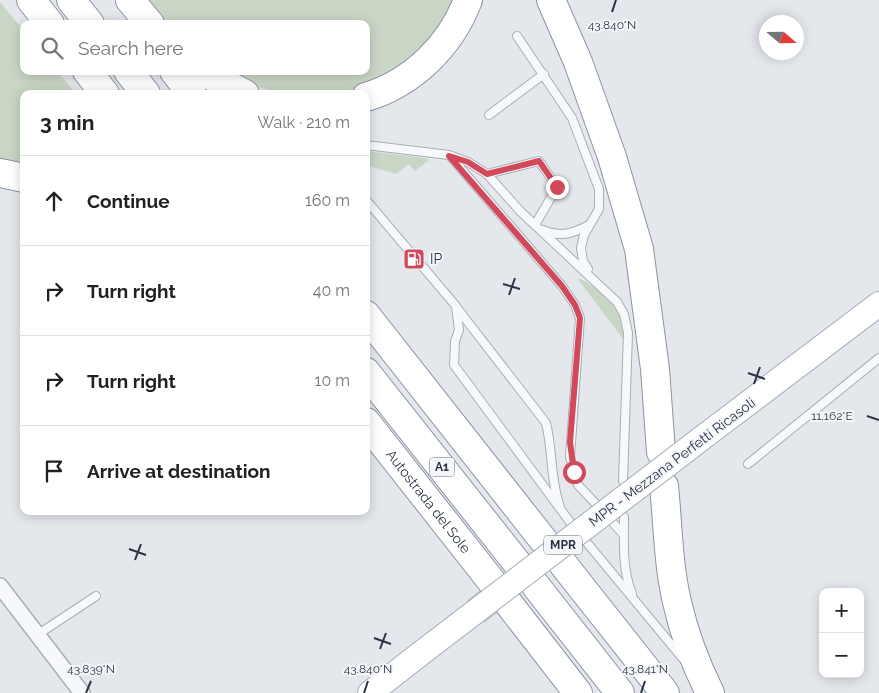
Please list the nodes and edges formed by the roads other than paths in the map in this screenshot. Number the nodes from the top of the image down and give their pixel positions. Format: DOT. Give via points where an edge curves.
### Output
graph roads {
  1 [pos="72,0"];
  2 [pos="118,0"];
  3 [pos="130,0"];
  4 [pos="468,0"];
  5 [pos="550,0"];
  6 [pos="87,20"];
  7 [pos="134,20"];
  8 [pos="147,20"];
  9 [pos="517,36"];
  10 [pos="544,74"];
  11 [pos="90,75"];
  12 [pos="131,75"];
  13 [pos="183,75"];
  14 [pos="202,84"];
  15 [pos="102,90"];
  16 [pos="143,90"];
  17 [pos="237,90"];
  18 [pos="370,95"];
  19 [pos="489,115"];
  20 [pos="370,146"];
  21 [pos="449,156"];
  22 [pos="0,173"];
  23 [pos="487,174"];
  24 [pos="20,177"];
  25 [pos="370,205"];
  26 [pos="591,224"];
  27 [pos="537,226"];
  28 [pos="593,278"];
  29 [pos="879,304"];
  30 [pos="456,306"];
  31 [pos="370,320"];
  32 [pos="879,358"];
  33 [pos="370,377"];
  34 [pos="370,428"];
  35 [pos="661,452"];
  36 [pos="370,455"];
  37 [pos="748,464"];
  38 [pos="623,481"];
  39 [pos="664,486"];
  40 [pos="595,503"];
  41 [pos="562,513"];
  42 [pos="624,517"];
  43 [pos="570,522"];
  44 [pos="614,524"];
  45 [pos="624,535"];
  46 [pos="544,541"];
  47 [pos="588,544"];
  48 [pos="517,562"];
  49 [pos="563,564"];
  50 [pos="0,586"];
  51 [pos="536,586"];
  52 [pos="96,596"];
  53 [pos="634,600"];
  54 [pos="37,635"];
  55 [pos="708,690"];
  56 [pos="82,693"];
  57 [pos="370,693"];
  58 [pos="570,693"];
  59 [pos="578,693"];
  60 [pos="620,693"];
  61 [pos="664,693"];
  1 -- 6 [label="highway"];
  2 -- 7 [label="highway"];
  3 -- 8 [label="highway"];
  4 -- 18 [label="highway" via="452,33 436,52 397,83"];
  5 -- 35 [label="highway" via="578,62 612,157 639,250 655,369"];
  9 -- 10 [label="lane"];
  10 -- 19 [label="lane"];
  10 -- 26 [label="lane" via="572,118 599,189 599,209"];
  11 -- 15 [label="highway"];
  12 -- 16 [label="highway"];
  13 -- 14 [label="highway"];
  14 -- 17 [label="highway" via="216,80"];
  20 -- 21 [label="lane"];
  21 -- 23 [label="lane" via="468,162"];
  21 -- 40 [label="lane" via="575,305 580,318 570,456 578,485"];
  22 -- 24 [label="highway"];
  23 -- 27 [label="lane"];
  23 -- 27 [label="lane" via="539,161 557,187"];
  25 -- 30 [label="lane"];
  26 -- 27 [label="lane" via="557,235"];
  26 -- 28 [label="lane" via="581,248 583,261"];
  27 -- 28 [label="lane"];
  28 -- 38 [label="lane" via="610,293 624,314 628,333"];
  29 -- 57 [label="main road, MPR - Mezzana Perfetti Ricasoli / MPR, bridge"];
  30 -- 41 [label="lane" via="546,422 554,491"];
  30 -- 41 [label="lane" via="459,330 454,365"];
  31 -- 46 [label="highway"];
  32 -- 37 [label="lane"];
  33 -- 48 [label="highway, A1"];
  34 -- 36 [label="highway, Autostrada del Sole / A1" via="485,587"];
  39 -- 55 [label="highway" via="670,564 677,602"];
  41 -- 43 [label="lane"];
  42 -- 45 [label="lane"];
  44 -- 45 [label="lane"];
  45 -- 53 [label="lane" via="626,578"];
  47 -- 53 [label="lane"];
  49 -- 61 [label="highway"];
  50 -- 54 [label="street"];
  51 -- 60 [label="highway"];
  52 -- 54 [label="lane"];
  53 -- 55 [label="lane"];
  54 -- 56 [label="street"];
  58 -- 59 [label="highway" via="502,610"];
}
